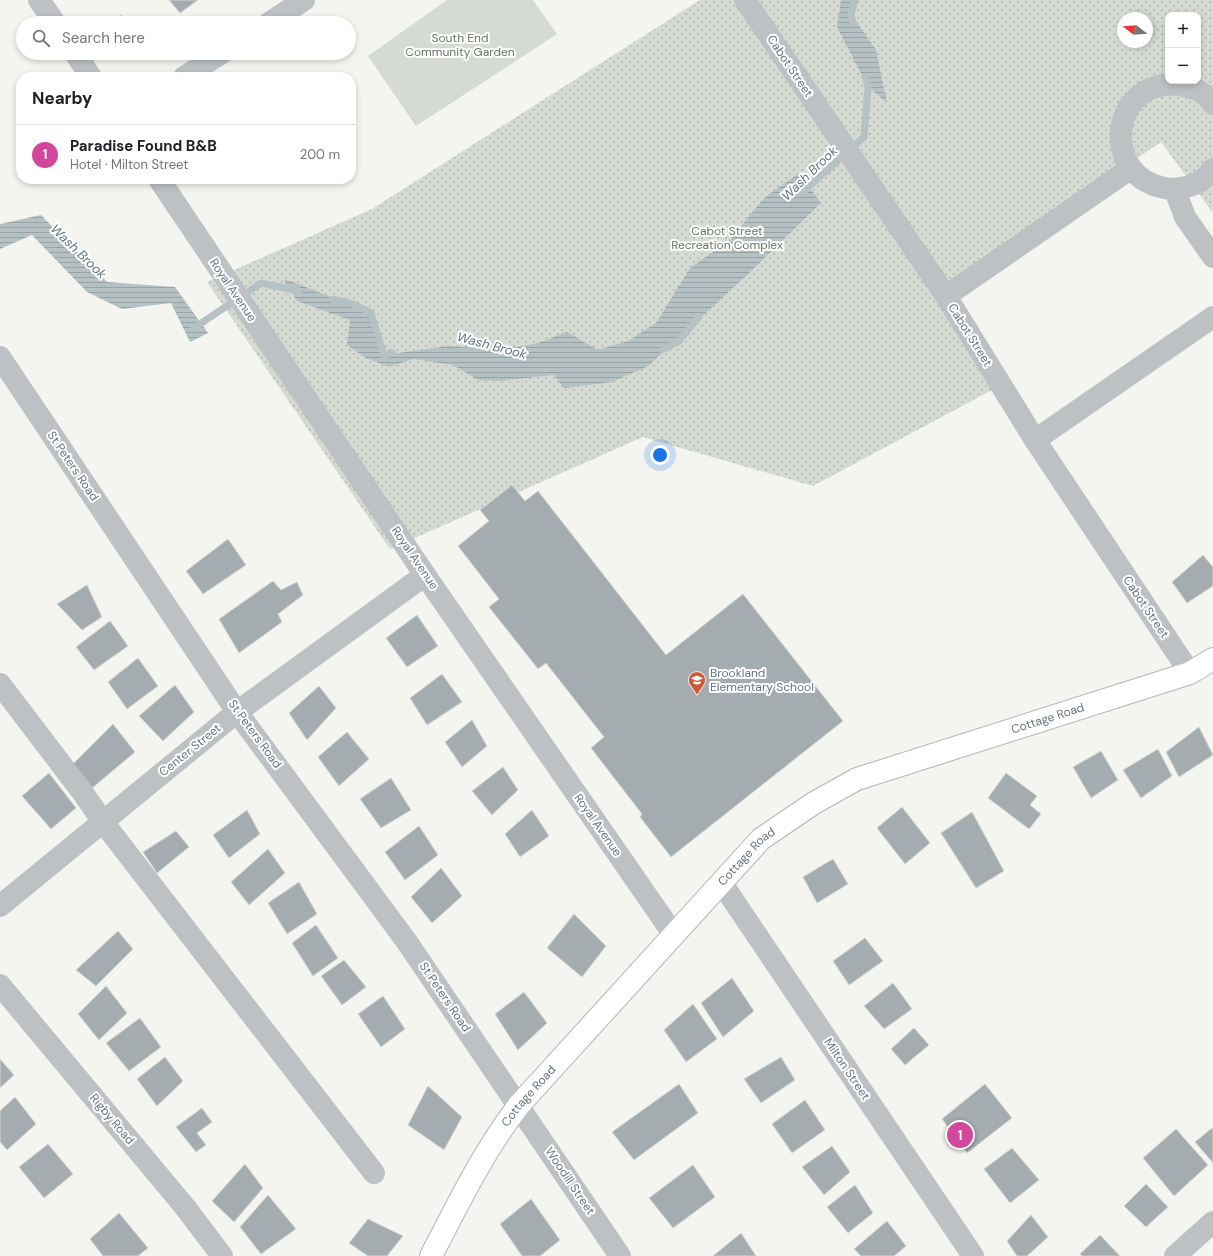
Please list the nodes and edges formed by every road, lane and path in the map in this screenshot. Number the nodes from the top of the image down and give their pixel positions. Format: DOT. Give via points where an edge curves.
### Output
graph roads {
  1 [pos="39,0"];
  2 [pos="304,0"];
  3 [pos="745,0"];
  4 [pos="50,16"];
  5 [pos="280,16"];
  6 [pos="80,60"];
  7 [pos="211,60"];
  8 [pos="88,72"];
  9 [pos="192,72"];
  10 [pos="1213,104"];
  11 [pos="1130,169"];
  12 [pos="1213,170"];
  13 [pos="162,184"];
  14 [pos="1175,190"];
  15 [pos="1213,257"];
  16 [pos="946,296"];
  17 [pos="1213,317"];
  18 [pos="0,357"];
  19 [pos="1035,440"];
  20 [pos="426,575"];
  21 [pos="1213,659"];
  22 [pos="1190,673"];
  23 [pos="0,684"];
  24 [pos="237,712"];
  25 [pos="103,822"];
  26 [pos="721,882"];
  27 [pos="0,906"];
  28 [pos="674,935"];
  29 [pos="0,985"];
  30 [pos="519,1105"];
  31 [pos="374,1173"];
  32 [pos="1213,1222"];
  33 [pos="222,1256"];
  34 [pos="431,1256"];
  35 [pos="620,1256"];
  36 [pos="974,1256"];
  37 [pos="1175,1256"];
  1 -- 4 [label="street"];
  2 -- 5 [label="street"];
  3 -- 16 [label="street, Cabot Street"];
  6 -- 8 [label="street"];
  7 -- 9 [label="street"];
  10 -- 11 [label="street" via="1209,98 1192,87 1168,84 1147,90 1130,104 1121,126 1120,147"];
  11 -- 14 [label="street" via="1151,185"];
  11 -- 16 [label="street"];
  12 -- 14 [label="street" via="1192,186"];
  13 -- 20 [label="street, Royal Avenue"];
  14 -- 15 [label="street" via="1185,218"];
  16 -- 19 [label="street, Cabot Street"];
  17 -- 19 [label="street"];
  18 -- 24 [label="street, St Peters Road"];
  19 -- 22 [label="street, Cabot Street"];
  20 -- 24 [label="street, Center Street"];
  20 -- 28 [label="street, Royal Avenue"];
  21 -- 22 [label="main road, Cottage Road"];
  22 -- 26 [label="main road, Cottage Road" via="857,779 814,803 762,839"];
  23 -- 25 [label="street"];
  24 -- 25 [label="street, Center Street"];
  24 -- 30 [label="street, St Peters Road" via="407,942"];
  25 -- 27 [label="street, Center Street"];
  25 -- 31 [label="street"];
  26 -- 28 [label="main road, Cottage Road"];
  26 -- 36 [label="street, Milton Street"];
  28 -- 30 [label="main road, Cottage Road"];
  29 -- 33 [label="street, Rigby Road"];
  30 -- 34 [label="main road, Cottage Road" via="472,1177"];
  30 -- 35 [label="street, Woodill Street"];
  32 -- 37 [label="street"];
}
